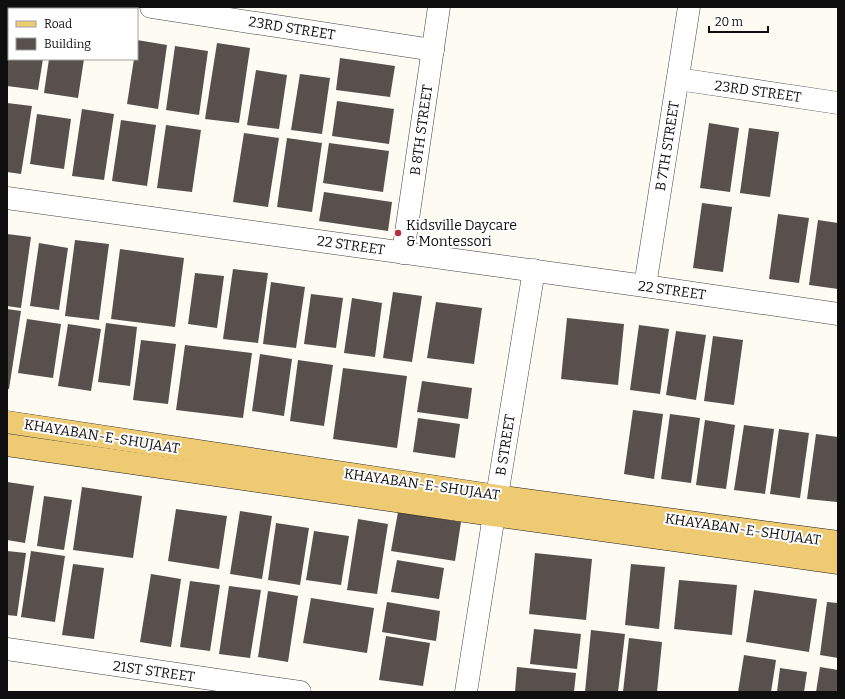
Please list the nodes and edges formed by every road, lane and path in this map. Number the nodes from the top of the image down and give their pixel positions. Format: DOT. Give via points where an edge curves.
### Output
graph roads {
  1 [pos="151,7"];
  2 [pos="439,7"];
  3 [pos="689,7"];
  4 [pos="432,50"];
  5 [pos="678,79"];
  6 [pos="838,103"];
  7 [pos="7,198"];
  8 [pos="403,252"];
  9 [pos="534,270"];
  10 [pos="644,286"];
  11 [pos="838,314"];
  12 [pos="7,422"];
  13 [pos="7,445"];
  14 [pos="495,505"];
  15 [pos="838,542"];
  16 [pos="838,563"];
  17 [pos="7,649"];
  18 [pos="300,692"];
  19 [pos="466,692"];
  1 -- 4 [label="street, 23RD STREET"];
  2 -- 4 [label="street, B 8TH STREET"];
  3 -- 5 [label="street, B 7TH STREET"];
  4 -- 8 [label="street, B 8TH STREET"];
  5 -- 6 [label="street, 23RD STREET"];
  5 -- 10 [label="street, B 7TH STREET"];
  7 -- 8 [label="street, 22 STREET"];
  8 -- 9 [label="street, 22 STREET"];
  9 -- 10 [label="street, 22 STREET"];
  9 -- 14 [label="street, B STREET"];
  10 -- 11 [label="street, 22 STREET"];
  12 -- 14 [label="main road, KHAYABAN-E-SHUJAAT"];
  13 -- 14 [label="main road, KHAYABAN-E-SHUJAAT"];
  14 -- 15 [label="main road, KHAYABAN-E-SHUJAAT"];
  14 -- 16 [label="main road, KHAYABAN-E-SHUJAAT"];
  14 -- 19 [label="street, B STREET"];
  17 -- 18 [label="street, 21ST STREET"];
}
